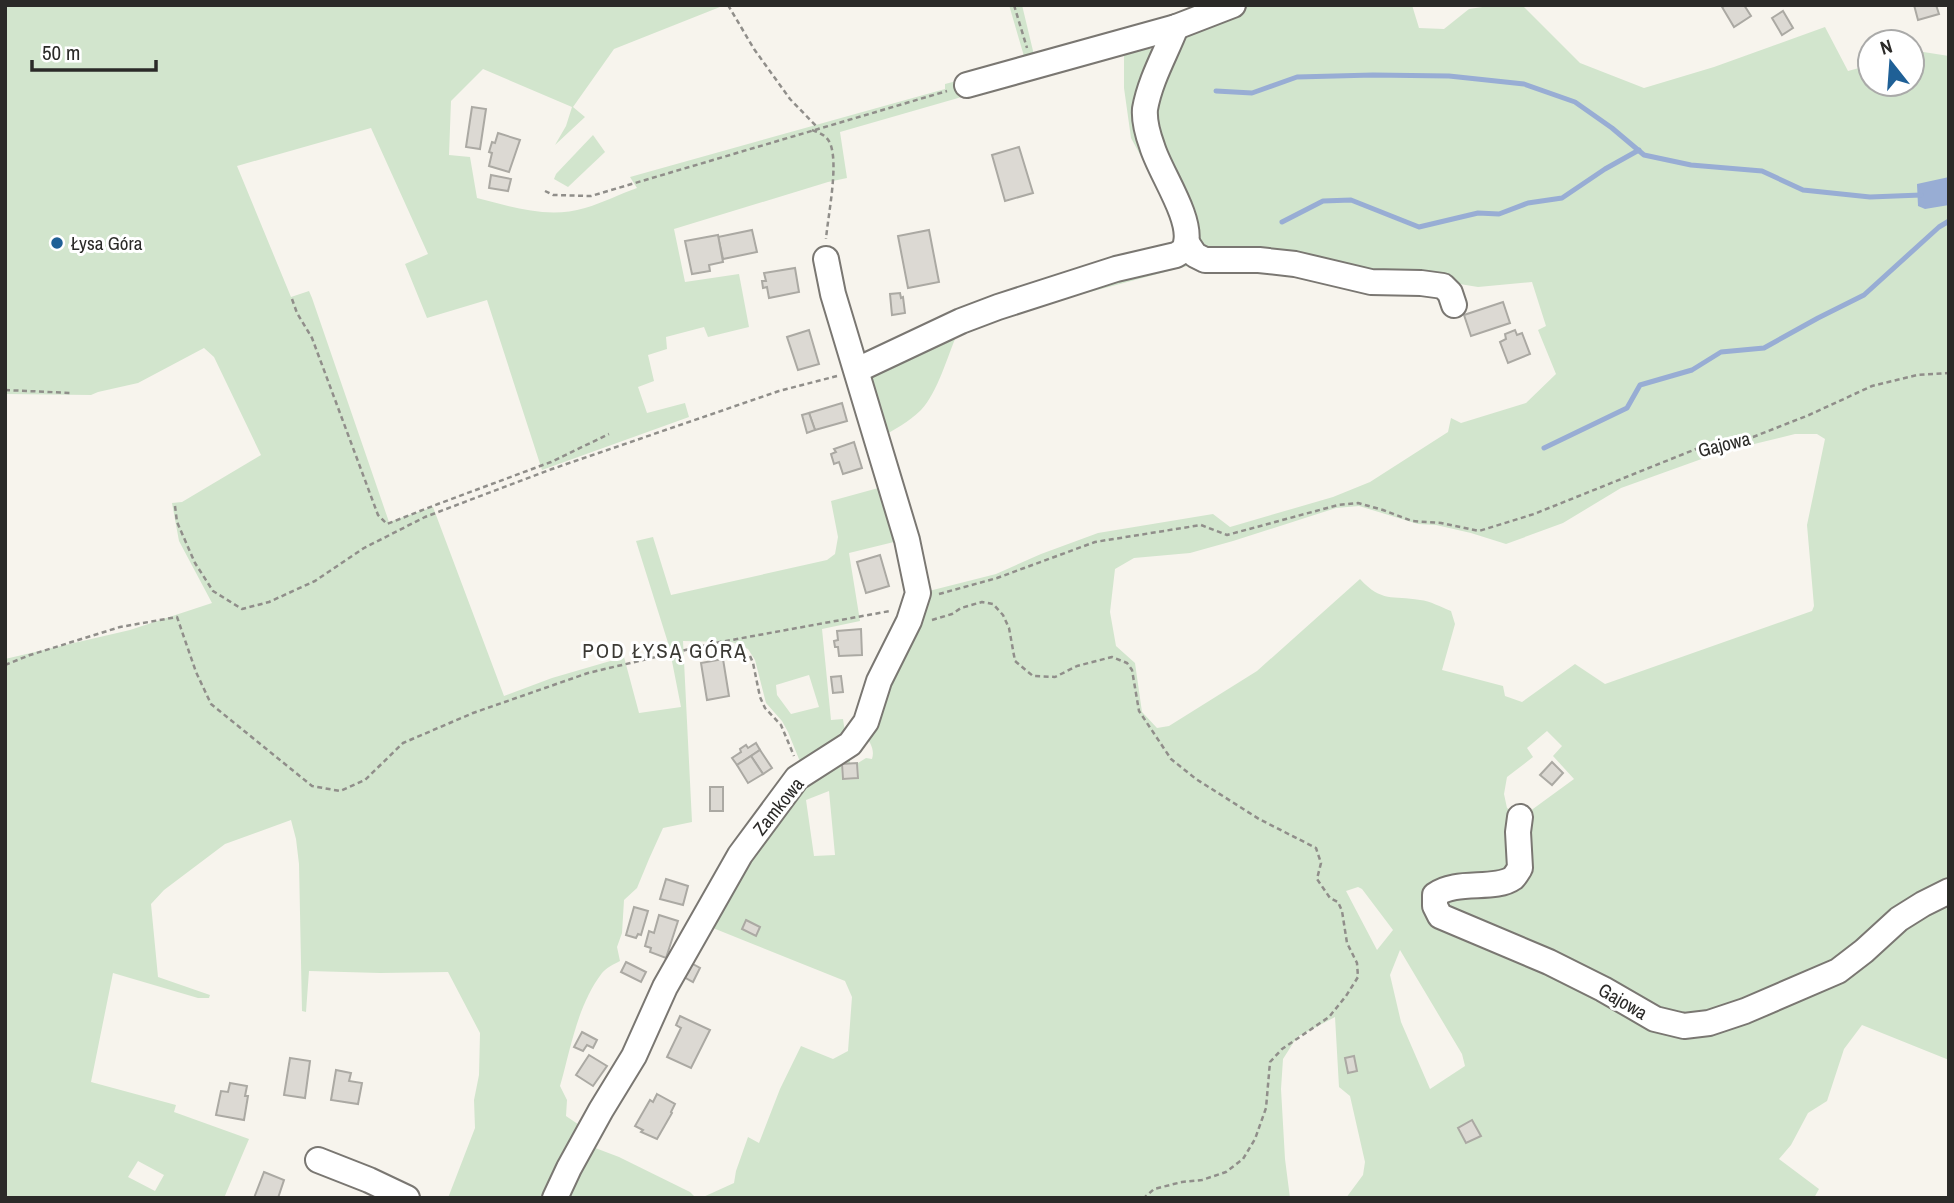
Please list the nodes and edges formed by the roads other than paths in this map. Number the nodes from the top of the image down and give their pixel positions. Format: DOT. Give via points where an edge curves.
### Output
graph roads {
  1 [pos="1233,5"];
  2 [pos="1176,27"];
  3 [pos="967,85"];
  4 [pos="1187,243"];
  5 [pos="825,259"];
  6 [pos="1454,305"];
  7 [pos="857,370"];
  8 [pos="1520,817"];
  9 [pos="1949,891"];
  10 [pos="318,1160"];
  11 [pos="407,1198"];
  12 [pos="555,1198"];
  1 -- 2 [label="street"];
  2 -- 3 [label="street"];
  2 -- 4 [label="street" via="1145,110 1153,150 1179,206"];
  4 -- 6 [label="street" via="1205,260 1259,260 1371,282 1443,286"];
  4 -- 7 [label="street" via="1176,255 1116,269 961,321"];
  5 -- 7 [label="street, Zamkowa"];
  7 -- 12 [label="street, Zamkowa" via="907,540 918,593 913,607 866,722 850,744 797,778 740,855"];
  8 -- 9 [label="street, Gajowa" via="1520,868 1513,878 1443,889 1435,894 1440,916 1549,962 1656,1019 1684,1026 1745,1011 1838,971 1899,919"];
  10 -- 11 [label="street"];
}
